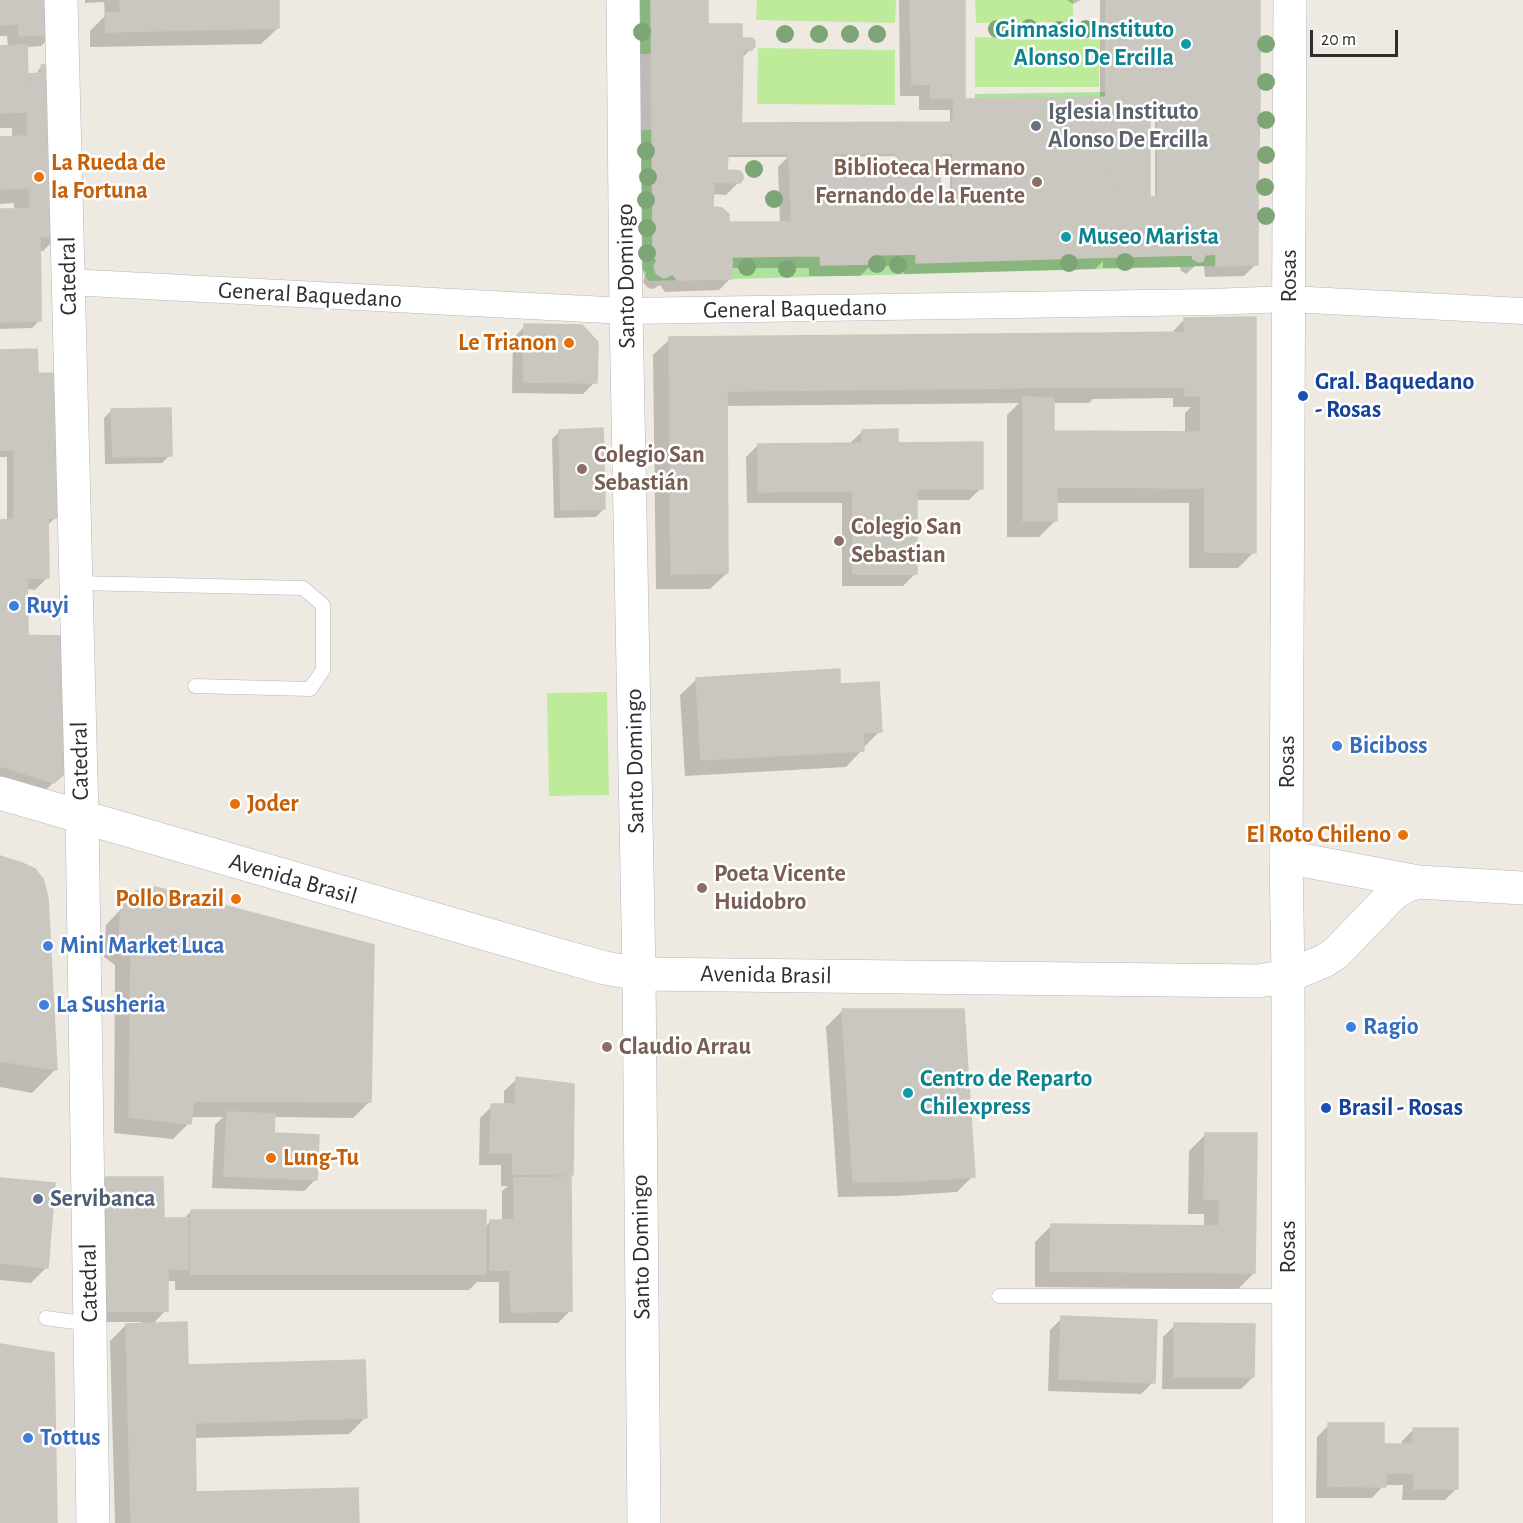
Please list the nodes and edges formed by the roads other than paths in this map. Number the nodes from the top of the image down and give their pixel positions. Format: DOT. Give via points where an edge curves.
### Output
graph roads {
  1 [pos="61,0"];
  2 [pos="623,0"];
  3 [pos="1290,0"];
  4 [pos="68,282"];
  5 [pos="1289,299"];
  6 [pos="1523,311"];
  7 [pos="626,312"];
  8 [pos="76,583"];
  9 [pos="195,686"];
  10 [pos="0,793"];
  11 [pos="82,818"];
  12 [pos="1286,857"];
  13 [pos="1418,882"];
  14 [pos="1523,888"];
  15 [pos="639,974"];
  16 [pos="1288,976"];
  17 [pos="999,1296"];
  18 [pos="1288,1296"];
  19 [pos="46,1318"];
  20 [pos="89,1324"];
  21 [pos="93,1523"];
  22 [pos="644,1523"];
  23 [pos="1289,1523"];
  1 -- 4 [label="main road, Catedral"];
  2 -- 7 [label="main road, Santo Domingo"];
  3 -- 5 [label="main road, Rosas"];
  4 -- 7 [label="street, General Baquedano"];
  4 -- 8 [label="main road, Catedral"];
  5 -- 6 [label="street, General Baquedano"];
  5 -- 7 [label="street, General Baquedano"];
  5 -- 12 [label="main road, Rosas"];
  7 -- 15 [label="main road, Santo Domingo"];
  8 -- 9 [label="lane" via="303,588 322,605 323,669 310,689"];
  8 -- 11 [label="main road, Catedral"];
  10 -- 11 [label="main road, Avenida Brasil"];
  11 -- 15 [label="main road, Avenida Brasil" via="604,968"];
  11 -- 20 [label="main road, Catedral"];
  12 -- 13 [label="main road"];
  12 -- 16 [label="main road, Rosas"];
  13 -- 14 [label="main road"];
  13 -- 16 [label="main road, Avenida Brasil" via="1394,893 1336,953"];
  15 -- 16 [label="main road, Avenida Brasil" via="1259,981"];
  15 -- 22 [label="main road, Santo Domingo"];
  16 -- 18 [label="main road, Rosas"];
  17 -- 18 [label="lane"];
  18 -- 23 [label="main road, Rosas"];
  19 -- 20 [label="lane"];
  20 -- 21 [label="main road, Catedral"];
}
